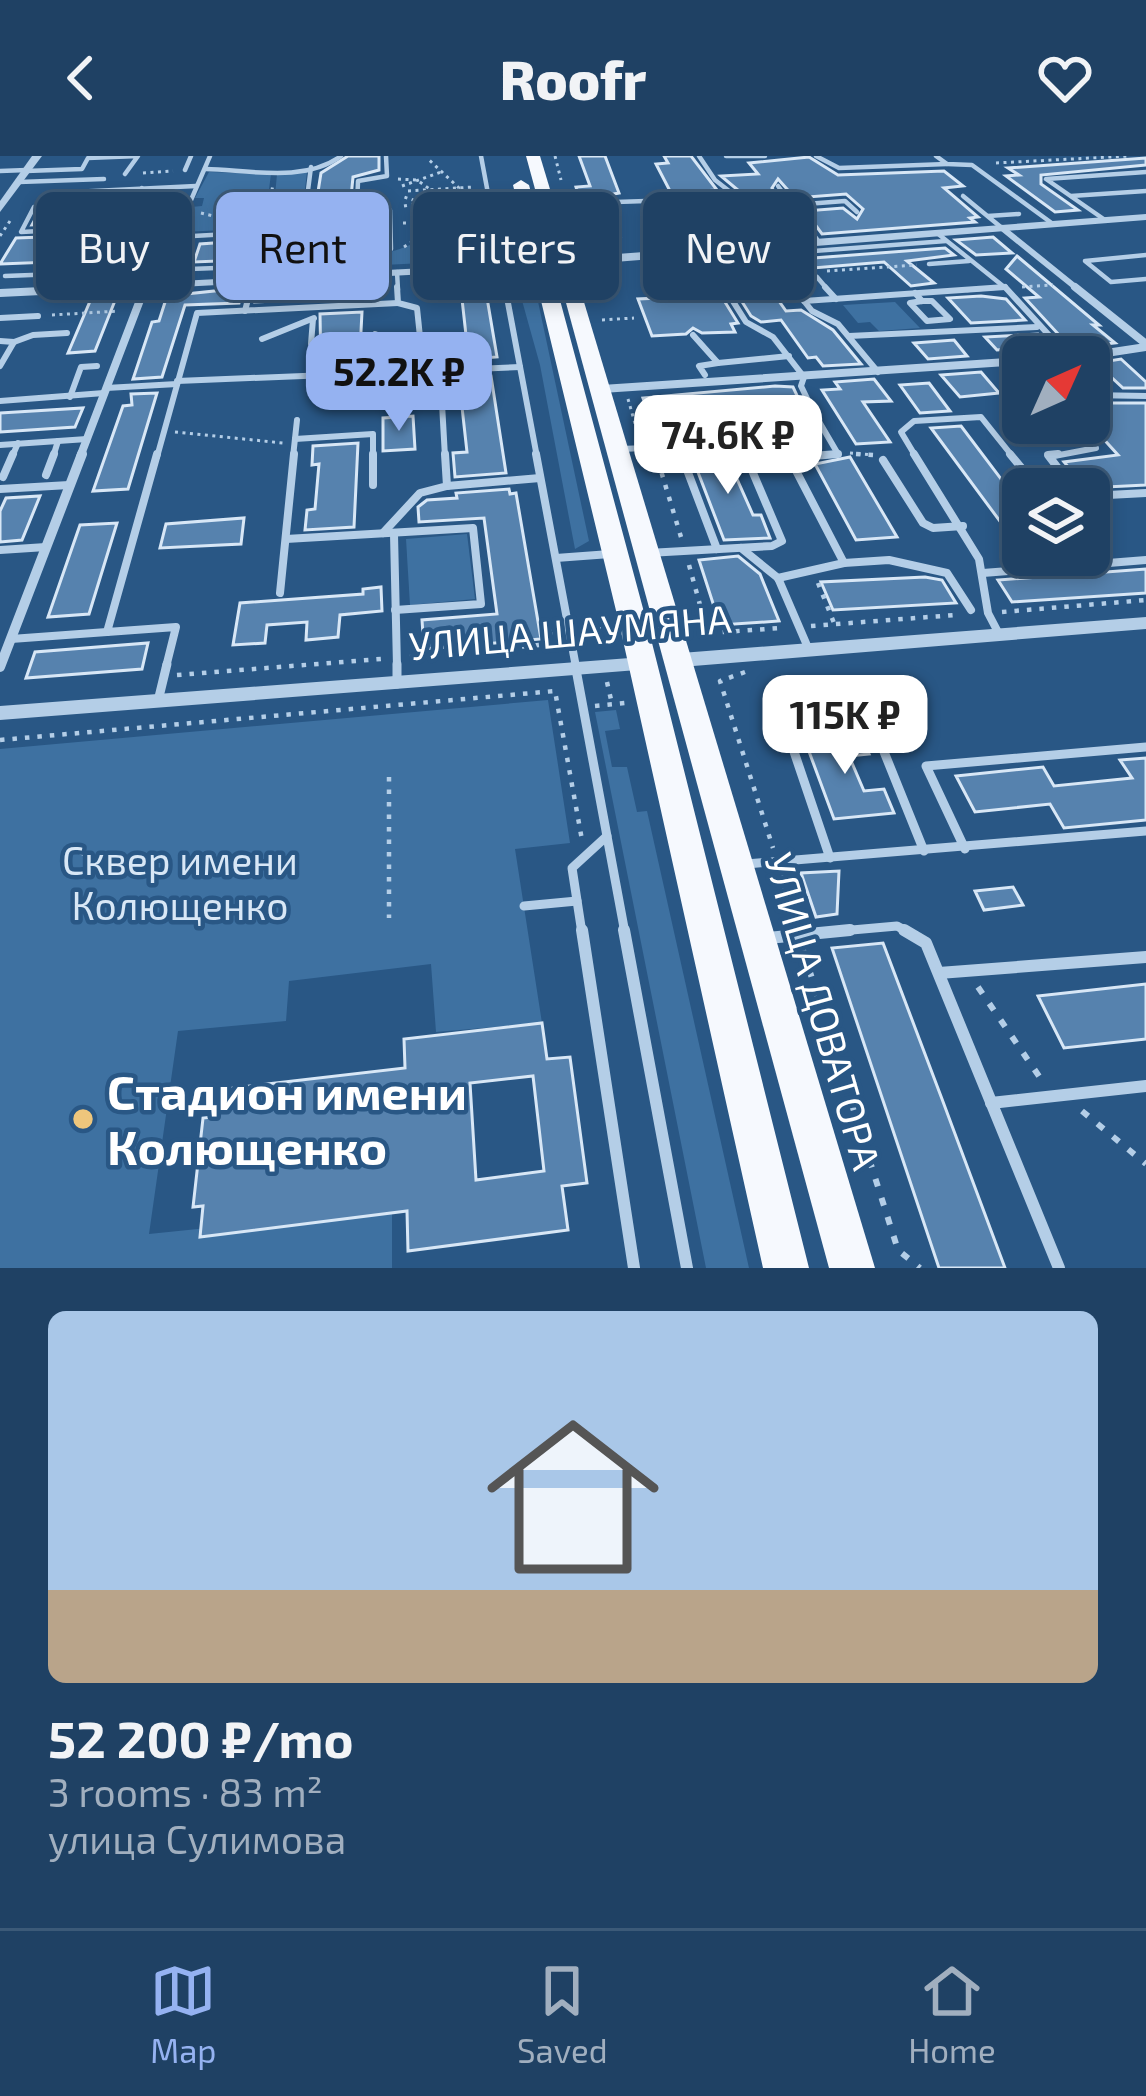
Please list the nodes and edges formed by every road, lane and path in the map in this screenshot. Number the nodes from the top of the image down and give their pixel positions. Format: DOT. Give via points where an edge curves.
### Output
graph roads {
  1 [pos="37,156"];
  2 [pos="190,156"];
  3 [pos="210,156"];
  4 [pos="341,156"];
  5 [pos="386,156"];
  6 [pos="481,156"];
  7 [pos="514,156"];
  8 [pos="533,156"];
  9 [pos="700,156"];
  10 [pos="726,156"];
  11 [pos="765,156"];
  12 [pos="816,156"];
  13 [pos="936,156"];
  14 [pos="1129,156"];
  15 [pos="427,158"];
  16 [pos="219,159"];
  17 [pos="947,164"];
  18 [pos="972,165"];
  19 [pos="311,167"];
  20 [pos="884,168"];
  21 [pos="209,169"];
  22 [pos="185,170"];
  23 [pos="0,171"];
  24 [pos="172,171"];
  25 [pos="274,171"];
  26 [pos="441,172"];
  27 [pos="1146,172"];
  28 [pos="829,173"];
  29 [pos="24,174"];
  30 [pos="128,176"];
  31 [pos="104,179"];
  32 [pos="417,180"];
  33 [pos="393,184"];
  34 [pos="196,186"];
  35 [pos="402,186"];
  36 [pos="487,186"];
  37 [pos="778,186"];
  38 [pos="142,188"];
  39 [pos="459,188"];
  40 [pos="126,189"];
  41 [pos="431,190"];
  42 [pos="1146,190"];
  43 [pos="408,191"];
  44 [pos="73,192"];
  45 [pos="141,192"];
  46 [pos="192,192"];
  47 [pos="271,192"];
  48 [pos="308,192"];
  49 [pos="358,192"];
  50 [pos="457,192"];
  51 [pos="488,192"];
  52 [pos="527,192"];
  53 [pos="539,192"];
  54 [pos="730,192"];
  55 [pos="782,192"];
  56 [pos="963,196"];
  57 [pos="1071,196"];
  58 [pos="404,197"];
  59 [pos="413,200"];
  60 [pos="413,204"];
  61 [pos="814,205"];
  62 [pos="36,207"];
  63 [pos="393,207"];
  64 [pos="0,209"];
  65 [pos="389,210"];
  66 [pos="857,212"];
  67 [pos="1019,214"];
  68 [pos="988,216"];
  69 [pos="1146,217"];
  70 [pos="1105,220"];
  71 [pos="394,223"];
  72 [pos="413,223"];
  73 [pos="1053,224"];
  74 [pos="1002,228"];
  75 [pos="36,231"];
  76 [pos="814,236"];
  77 [pos="941,237"];
  78 [pos="413,241"];
  79 [pos="819,242"];
  80 [pos="814,243"];
  81 [pos="814,247"];
  82 [pos="389,249"];
  83 [pos="395,253"];
  84 [pos="1146,255"];
  85 [pos="970,261"];
  86 [pos="929,264"];
  87 [pos="413,271"];
  88 [pos="814,271"];
  89 [pos="389,272"];
  90 [pos="397,272"];
  91 [pos="36,275"];
  92 [pos="5,276"];
  93 [pos="817,277"];
  94 [pos="1146,279"];
  95 [pos="1070,283"];
  96 [pos="1006,288"];
  97 [pos="36,291"];
  98 [pos="0,293"];
  99 [pos="915,293"];
  100 [pos="836,299"];
  101 [pos="140,300"];
  102 [pos="248,300"];
  103 [pos="508,300"];
  104 [pos="560,300"];
  105 [pos="570,300"];
  106 [pos="732,300"];
  107 [pos="804,301"];
  108 [pos="922,302"];
  109 [pos="398,303"];
  110 [pos="315,308"];
  111 [pos="136,310"];
  112 [pos="245,311"];
  113 [pos="38,316"];
  114 [pos="0,318"];
  115 [pos="314,318"];
  116 [pos="634,318"];
  117 [pos="602,320"];
  118 [pos="1037,327"];
  119 [pos="67,333"];
  120 [pos="375,334"];
  121 [pos="694,335"];
  122 [pos="849,336"];
  123 [pos="1047,336"];
  124 [pos="262,339"];
  125 [pos="0,341"];
  126 [pos="14,343"];
  127 [pos="311,344"];
  128 [pos="400,344"];
  129 [pos="1146,346"];
  130 [pos="1110,352"];
  131 [pos="790,356"];
  132 [pos="718,363"];
  133 [pos="1002,363"];
  134 [pos="0,366"];
  135 [pos="97,366"];
  136 [pos="520,367"];
  137 [pos="402,372"];
  138 [pos="878,372"];
  139 [pos="705,375"];
  140 [pos="804,377"];
  141 [pos="177,382"];
  142 [pos="441,386"];
  143 [pos="613,388"];
  144 [pos="105,390"];
  145 [pos="1110,395"];
  146 [pos="70,397"];
  147 [pos="1145,397"];
  148 [pos="0,401"];
  149 [pos="814,413"];
  150 [pos="297,420"];
  151 [pos="163,430"];
  152 [pos="86,439"];
  153 [pos="58,441"];
  154 [pos="295,441"];
  155 [pos="18,443"];
  156 [pos="727,444"];
  157 [pos="1093,444"];
  158 [pos="0,445"];
  159 [pos="678,446"];
  160 [pos="631,448"];
  161 [pos="838,454"];
  162 [pos="883,460"];
  163 [pos="1023,468"];
  164 [pos="1058,468"];
  165 [pos="46,475"];
  166 [pos="3,477"];
  167 [pos="541,478"];
  168 [pos="69,484"];
  169 [pos="373,485"];
  170 [pos="447,486"];
  171 [pos="0,489"];
  172 [pos="1146,493"];
  173 [pos="1110,495"];
  174 [pos="963,526"];
  175 [pos="388,533"];
  176 [pos="286,539"];
  177 [pos="46,547"];
  178 [pos="741,548"];
  179 [pos="718,549"];
  180 [pos="0,550"];
  181 [pos="685,550"];
  182 [pos="649,553"];
  183 [pos="615,554"];
  184 [pos="556,557"];
  185 [pos="1146,560"];
  186 [pos="844,563"];
  187 [pos="813,573"];
  188 [pos="983,573"];
  189 [pos="778,578"];
  190 [pos="280,593"];
  191 [pos="395,610"];
  192 [pos="971,610"];
  193 [pos="705,623"];
  194 [pos="1146,623"];
  195 [pos="835,625"];
  196 [pos="107,632"];
  197 [pos="999,634"];
  198 [pos="11,639"];
  199 [pos="809,650"];
  200 [pos="681,660"];
  201 [pos="643,664"];
  202 [pos="0,667"];
  203 [pos="576,669"];
  204 [pos="397,684"];
  205 [pos="158,702"];
  206 [pos="0,713"];
  207 [pos="0,740"];
  208 [pos="1146,747"];
  209 [pos="389,777"];
  210 [pos="1146,831"];
  211 [pos="607,836"];
  212 [pos="68,847"];
  213 [pos="965,849"];
  214 [pos="924,851"];
  215 [pos="585,857"];
  216 [pos="830,858"];
  217 [pos="735,864"];
  218 [pos="111,865"];
  219 [pos="577,901"];
  220 [pos="524,906"];
  221 [pos="389,918"];
  222 [pos="757,940"];
  223 [pos="1146,957"];
  224 [pos="967,971"];
  225 [pos="939,973"];
  226 [pos="1146,1086"];
  227 [pos="1058,1096"];
  228 [pos="991,1103"];
  229 [pos="1146,1164"];
  230 [pos="634,1268"];
  231 [pos="687,1268"];
  232 [pos="786,1268"];
  233 [pos="852,1268"];
  234 [pos="1059,1268"];
  1 -- 29 [label="street"];
  2 -- 22 [label="lane"];
  3 -- 21 [label="lane"];
  4 -- 19 [label="lane"];
  5 -- 49 [label="lane" via="387,176 358,181"];
  6 -- 36 [label="lane"];
  7 -- 52 [label="main road, УЛИЦА ДОВАТОРА"];
  8 -- 53 [label="main road, УЛИЦА ДОВАТОРА"];
  9 -- 54 [label="lane"];
  10 -- 11 [label="lane"];
  12 -- 20 [label="lane" via="839,168"];
  13 -- 17 [label="lane"];
  14 -- 18 [label="path"];
  15 -- 26 [label="path"];
  16 -- 21 [label="lane"];
  17 -- 18 [label="lane"];
  17 -- 20 [label="lane"];
  18 -- 73 [label="lane"];
  19 -- 25 [label="lane"];
  19 -- 48 [label="lane"];
  20 -- 28 [label="lane"];
  21 -- 25 [label="lane"];
  21 -- 34 [label="lane"];
  23 -- 29 [label="lane"];
  24 -- 30 [label="path"];
  25 -- 47 [label="path"];
  26 -- 32 [label="path"];
  26 -- 39 [label="path"];
  27 -- 57 [label="lane" via="1046,179"];
  29 -- 30 [label="lane" via="139,156"];
  29 -- 31 [label="lane"];
  29 -- 64 [label="street"];
  30 -- 40 [label="lane"];
  32 -- 33 [label="path"];
  32 -- 35 [label="path"];
  32 -- 41 [label="path"];
  34 -- 38 [label="lane"];
  34 -- 46 [label="lane"];
  36 -- 39 [label="path"];
  36 -- 51 [label="lane"];
  37 -- 55 [label="lane"];
  38 -- 40 [label="lane"];
  38 -- 45 [label="lane"];
  39 -- 41 [label="path"];
  39 -- 50 [label="path"];
  40 -- 44 [label="lane"];
  41 -- 43 [label="path"];
  42 -- 57 [label="lane"];
  56 -- 68 [label="lane"];
  57 -- 70 [label="lane"];
  58 -- 59 [label="path"];
  60 -- 63 [label="path"];
  61 -- 66 [label="lane" via="845,201"];
  62 -- 75 [label="lane" via="21,232"];
  65 -- 82 [label="lane"];
  67 -- 68 [label="lane"];
  68 -- 74 [label="lane"];
  69 -- 70 [label="street"];
  70 -- 73 [label="street"];
  71 -- 72 [label="path"];
  73 -- 74 [label="street"];
  74 -- 77 [label="street"];
  74 -- 95 [label="street"];
  76 -- 79 [label="lane"];
  77 -- 79 [label="street"];
  77 -- 81 [label="lane"];
  77 -- 85 [label="lane"];
  78 -- 83 [label="path"];
  79 -- 80 [label="street"];
  84 -- 94 [label="lane" via="1085,261 1112,282"];
  85 -- 86 [label="lane"];
  85 -- 96 [label="lane"];
  86 -- 88 [label="path"];
  87 -- 90 [label="street"];
  89 -- 90 [label="street"];
  90 -- 109 [label="lane"];
  91 -- 92 [label="lane"];
  93 -- 100 [label="lane"];
  95 -- 96 [label="path"];
  95 -- 129 [label="street"];
  96 -- 99 [label="lane"];
  96 -- 118 [label="lane" via="1040,320"];
  97 -- 98 [label="street"];
  99 -- 100 [label="lane"];
  99 -- 108 [label="lane"];
  100 -- 107 [label="lane"];
  101 -- 111 [label="street"];
  102 -- 112 [label="lane"];
  103 -- 136 [label="lane"];
  104 -- 183 [label="main road, УЛИЦА ДОВАТОРА"];
  105 -- 143 [label="main road, УЛИЦА ДОВАТОРА"];
  106 -- 131 [label="lane" via="746,322 771,330"];
  107 -- 122 [label="lane"];
  108 -- 108 [label="lane" via="910,303 926,320 950,319 932,301"];
  109 -- 110 [label="lane"];
  109 -- 128 [label="lane" via="417,308 420,337"];
  110 -- 112 [label="lane"];
  110 -- 115 [label="lane"];
  111 -- 113 [label="path"];
  111 -- 144 [label="street"];
  112 -- 141 [label="lane" via="197,313"];
  113 -- 114 [label="lane"];
  115 -- 124 [label="lane"];
  115 -- 127 [label="lane"];
  116 -- 117 [label="path"];
  118 -- 122 [label="lane"];
  118 -- 123 [label="lane"];
  119 -- 126 [label="lane"];
  120 -- 128 [label="lane"];
  121 -- 132 [label="lane"];
  122 -- 138 [label="lane"];
  125 -- 126 [label="lane"];
  126 -- 134 [label="lane"];
  128 -- 137 [label="lane"];
  129 -- 130 [label="street"];
  131 -- 132 [label="lane"];
  131 -- 140 [label="lane"];
  132 -- 139 [label="lane" via="700,366"];
  133 -- 138 [label="street"];
  135 -- 146 [label="lane" via="81,367"];
  136 -- 137 [label="lane"];
  136 -- 167 [label="lane"];
  137 -- 141 [label="lane"];
  138 -- 140 [label="street"];
  140 -- 143 [label="street"];
  140 -- 149 [label="lane"];
  141 -- 144 [label="lane"];
  141 -- 151 [label="lane"];
  142 -- 170 [label="lane"];
  143 -- 160 [label="main road, УЛИЦА ДОВАТОРА"];
  143 -- 160 [label="path"];
  144 -- 146 [label="lane"];
  144 -- 152 [label="street"];
  145 -- 147 [label="lane"];
  146 -- 148 [label="lane"];
  149 -- 156 [label="lane" via="716,418"];
  149 -- 161 [label="lane"];
  150 -- 154 [label="lane"];
  151 -- 154 [label="path"];
  151 -- 196 [label="lane"];
  152 -- 153 [label="lane"];
  152 -- 168 [label="street"];
  153 -- 155 [label="lane"];
  153 -- 165 [label="lane"];
  154 -- 169 [label="lane" via="373,434"];
  154 -- 176 [label="lane"];
  155 -- 158 [label="lane"];
  155 -- 166 [label="lane"];
  156 -- 159 [label="lane"];
  156 -- 178 [label="lane" via="741,444 782,541"];
  157 -- 164 [label="lane" via="1048,455"];
  159 -- 160 [label="lane"];
  159 -- 179 [label="lane"];
  160 -- 181 [label="path" via="657,459"];
  160 -- 182 [label="main road, УЛИЦА ДОВАТОРА"];
  161 -- 162 [label="path" via="869,452"];
  161 -- 186 [label="lane" via="792,463"];
  162 -- 174 [label="lane" via="923,524"];
  163 -- 174 [label="lane" via="981,417 904,426"];
  167 -- 170 [label="lane"];
  167 -- 184 [label="lane"];
  168 -- 171 [label="lane"];
  168 -- 177 [label="street"];
  170 -- 175 [label="lane" via="420,493"];
  172 -- 173 [label="lane"];
  174 -- 188 [label="lane"];
  175 -- 176 [label="lane"];
  175 -- 191 [label="lane"];
  175 -- 191 [label="lane" via="473,528 482,604"];
  176 -- 190 [label="lane"];
  177 -- 180 [label="lane"];
  177 -- 198 [label="street"];
  178 -- 179 [label="lane"];
  178 -- 189 [label="lane"];
  179 -- 181 [label="lane"];
  181 -- 182 [label="lane"];
  181 -- 193 [label="path"];
  182 -- 200 [label="main road, УЛИЦА ДОВАТОРА"];
  183 -- 184 [label="lane"];
  183 -- 201 [label="main road, УЛИЦА ДОВАТОРА"];
  184 -- 203 [label="lane"];
  185 -- 188 [label="lane"];
  186 -- 187 [label="lane"];
  186 -- 192 [label="lane" via="889,560 946,573"];
  187 -- 189 [label="lane"];
  187 -- 195 [label="path"];
  188 -- 197 [label="lane"];
  189 -- 199 [label="lane"];
  191 -- 204 [label="lane"];
  194 -- 197 [label="street, УЛИЦА ШАУМЯНА"];
  196 -- 198 [label="lane"];
  196 -- 205 [label="lane" via="176,627"];
  197 -- 199 [label="street, УЛИЦА ШАУМЯНА"];
  198 -- 202 [label="street"];
  199 -- 200 [label="street, УЛИЦА ШАУМЯНА"];
  200 -- 201 [label="main road, УЛИЦА ШАУМЯНА"];
  200 -- 217 [label="main road, УЛИЦА ДОВАТОРА"];
  201 -- 203 [label="street, УЛИЦА ШАУМЯНА"];
  201 -- 232 [label="main road, УЛИЦА ДОВАТОРА"];
  203 -- 204 [label="street, УЛИЦА ШАУМЯНА"];
  203 -- 211 [label="lane"];
  204 -- 205 [label="street, УЛИЦА ШАУМЯНА"];
  205 -- 206 [label="street, УЛИЦА ШАУМЯНА"];
  207 -- 215 [label="path" via="555,692"];
  208 -- 213 [label="lane" via="926,766"];
  209 -- 221 [label="path"];
  210 -- 213 [label="lane"];
  211 -- 215 [label="lane"];
  211 -- 231 [label="lane"];
  212 -- 218 [label="path"];
  213 -- 214 [label="lane"];
  214 -- 216 [label="lane"];
  214 -- 216 [label="lane" via="872,722 786,728"];
  215 -- 219 [label="lane" via="572,868"];
  216 -- 217 [label="lane"];
  217 -- 222 [label="main road, УЛИЦА ДОВАТОРА"];
  219 -- 220 [label="lane"];
  219 -- 230 [label="lane"];
  222 -- 225 [label="lane" via="897,926 926,943"];
  222 -- 233 [label="main road, УЛИЦА ДОВАТОРА"];
  223 -- 224 [label="lane"];
  224 -- 225 [label="lane"];
  224 -- 227 [label="path"];
  225 -- 228 [label="lane"];
  226 -- 227 [label="lane"];
  227 -- 228 [label="lane"];
  227 -- 229 [label="path"];
  228 -- 234 [label="lane"];
}
